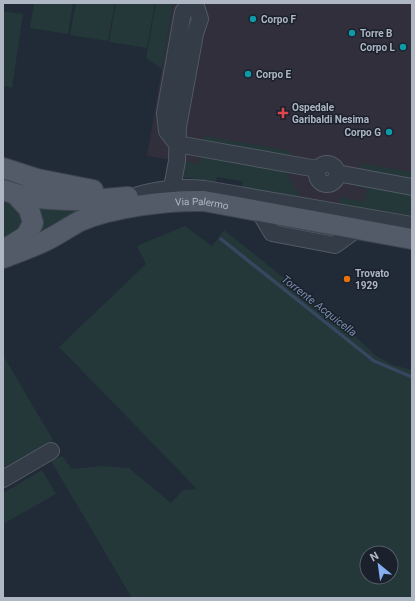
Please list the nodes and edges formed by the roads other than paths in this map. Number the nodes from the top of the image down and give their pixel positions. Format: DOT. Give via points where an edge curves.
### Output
graph roads {
  1 [pos="194,4"];
  2 [pos="178,144"];
  3 [pos="3,168"];
  4 [pos="327,177"];
  5 [pos="412,187"];
  6 [pos="9,192"];
  7 [pos="170,195"];
  8 [pos="131,197"];
  9 [pos="322,209"];
  10 [pos="412,225"];
  11 [pos="23,239"];
  12 [pos="412,239"];
  13 [pos="43,242"];
  14 [pos="3,250"];
  15 [pos="3,255"];
  16 [pos="3,258"];
  17 [pos="3,265"];
  18 [pos="51,451"];
  19 [pos="3,479"];
  1 -- 2 [label="street" via="200,19 178,127"];
  2 -- 4 [label="street"];
  2 -- 7 [label="street"];
  3 -- 8 [label="main road" via="37,179"];
  4 -- 5 [label="street"];
  4 -- 9 [label="street"];
  6 -- 8 [label="main road" via="97,200"];
  6 -- 11 [label="main road" via="26,204 33,220 30,230"];
  7 -- 8 [label="main road"];
  7 -- 9 [label="street" via="205,189"];
  7 -- 12 [label="main road, Via Palermo"];
  7 -- 13 [label="main road, Via Palermo" via="96,215"];
  9 -- 10 [label="street"];
  11 -- 14 [label="main road"];
  11 -- 15 [label="street"];
  13 -- 16 [label="main road"];
  13 -- 17 [label="street, Via Palermo"];
  18 -- 19 [label="street"];
}
